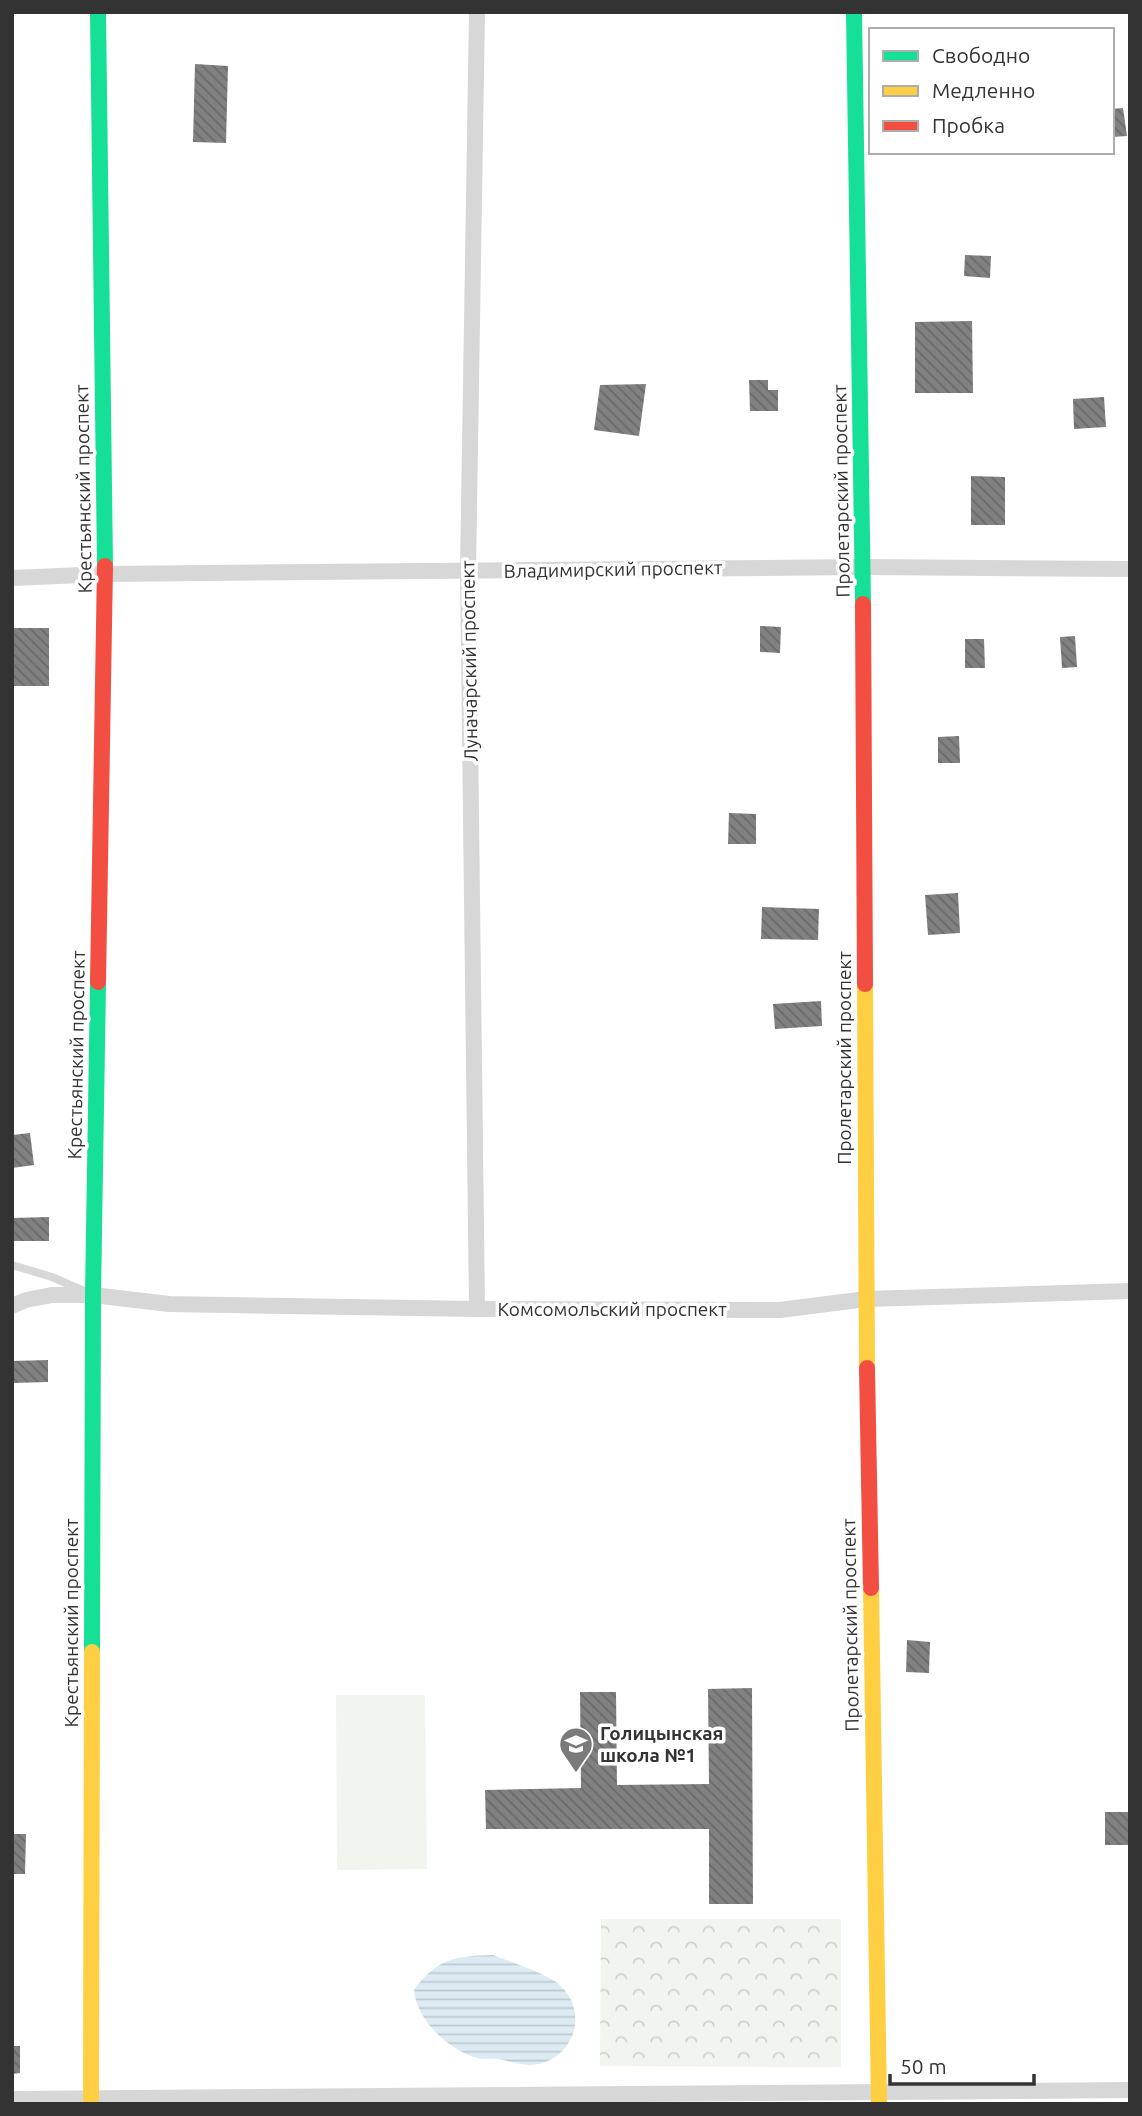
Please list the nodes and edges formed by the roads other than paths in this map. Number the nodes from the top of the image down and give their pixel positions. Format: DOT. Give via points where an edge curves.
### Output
graph roads {
  1 [pos="98,12"];
  2 [pos="477,12"];
  3 [pos="853,12"];
  4 [pos="863,566"];
  5 [pos="1130,569"];
  6 [pos="468,571"];
  7 [pos="106,574"];
  8 [pos="12,578"];
  9 [pos="12,1265"];
  10 [pos="1130,1291"];
  11 [pos="93,1295"];
  12 [pos="866,1299"];
  13 [pos="12,1306"];
  14 [pos="477,1309"];
  15 [pos="1130,2090"];
  16 [pos="879,2097"];
  17 [pos="12,2099"];
  18 [pos="487,2099"];
  19 [pos="91,2101"];
  1 -- 7 [label="street, Крестьянский проспект"];
  2 -- 6 [label="street, Луначарский проспект"];
  3 -- 4 [label="street, Пролетарский проспект"];
  4 -- 5 [label="street, Владимирский проспект"];
  4 -- 6 [label="street, Владимирский проспект"];
  4 -- 12 [label="street, Пролетарский проспект"];
  6 -- 7 [label="street, Владимирский проспект"];
  6 -- 14 [label="street, Луначарский проспект"];
  7 -- 8 [label="street, Владимирский проспект"];
  7 -- 11 [label="street, Крестьянский проспект"];
  9 -- 11 [label="lane"];
  10 -- 12 [label="street, Комсомольский проспект"];
  11 -- 13 [label="street, Комсомольский проспект" via="52,1295"];
  11 -- 14 [label="street, Комсомольский проспект" via="169,1304"];
  11 -- 19 [label="street, Крестьянский проспект"];
  12 -- 14 [label="street, Комсомольский проспект" via="780,1310"];
  12 -- 16 [label="street, Пролетарский проспект"];
  15 -- 16 [label="street"];
  16 -- 18 [label="street"];
  17 -- 19 [label="street"];
  18 -- 19 [label="street"];
}
